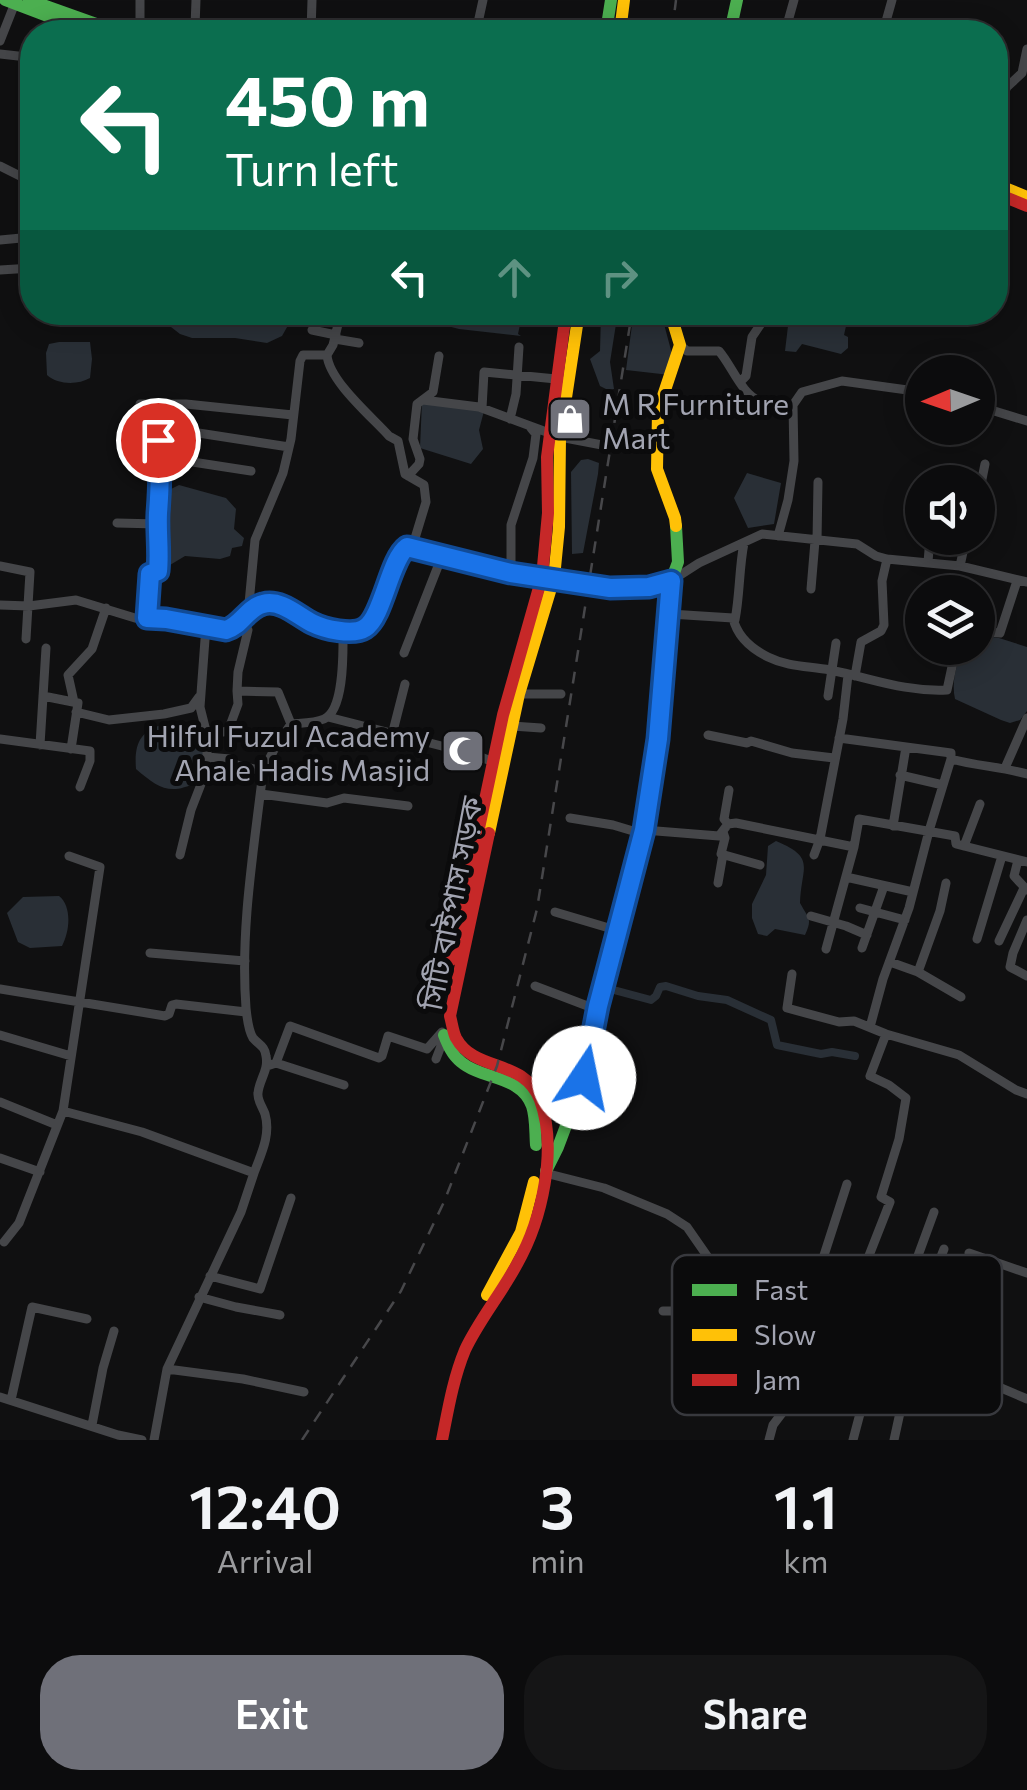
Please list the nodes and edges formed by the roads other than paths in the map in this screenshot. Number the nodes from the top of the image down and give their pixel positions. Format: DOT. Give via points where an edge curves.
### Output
graph roads {
  1 [pos="16,1"];
  2 [pos="64,20"];
  3 [pos="82,20"];
  4 [pos="0,41"];
  5 [pos="1027,49"];
  6 [pos="1008,88"];
  7 [pos="338,325"];
  8 [pos="564,325"];
  9 [pos="576,325"];
  10 [pos="674,325"];
  11 [pos="759,325"];
  12 [pos="312,330"];
  13 [pos="335,337"];
  14 [pos="360,343"];
  15 [pos="680,345"];
  16 [pos="519,347"];
  17 [pos="327,356"];
  18 [pos="439,356"];
  19 [pos="518,375"];
  20 [pos="556,380"];
  21 [pos="740,382"];
  22 [pos="905,390"];
  23 [pos="423,400"];
  24 [pos="140,404"];
  25 [pos="156,404"];
  26 [pos="793,405"];
  27 [pos="482,408"];
  28 [pos="995,411"];
  29 [pos="292,415"];
  30 [pos="157,418"];
  31 [pos="510,419"];
  32 [pos="1027,421"];
  33 [pos="529,426"];
  34 [pos="555,434"];
  35 [pos="602,445"];
  36 [pos="289,446"];
  37 [pos="160,458"];
  38 [pos="251,471"];
  39 [pos="408,476"];
  40 [pos="818,482"];
  41 [pos="117,523"];
  42 [pos="158,524"];
  43 [pos="778,536"];
  44 [pos="816,541"];
  45 [pos="744,543"];
  46 [pos="412,548"];
  47 [pos="929,555"];
  48 [pos="962,555"];
  49 [pos="442,556"];
  50 [pos="887,559"];
  51 [pos="928,562"];
  52 [pos="0,566"];
  53 [pos="960,566"];
  54 [pos="511,573"];
  55 [pos="548,578"];
  56 [pos="671,581"];
  57 [pos="1022,581"];
  58 [pos="811,588"];
  59 [pos="0,605"];
  60 [pos="29,606"];
  61 [pos="106,608"];
  62 [pos="248,614"];
  63 [pos="670,614"];
  64 [pos="147,618"];
  65 [pos="735,620"];
  66 [pos="239,624"];
  67 [pos="206,626"];
  68 [pos="343,631"];
  69 [pos="995,633"];
  70 [pos="26,639"];
  71 [pos="836,643"];
  72 [pos="46,648"];
  73 [pos="404,653"];
  74 [pos="952,665"];
  75 [pos="832,670"];
  76 [pos="852,676"];
  77 [pos="405,684"];
  78 [pos="236,691"];
  79 [pos="519,694"];
  80 [pos="562,694"];
  81 [pos="201,695"];
  82 [pos="43,696"];
  83 [pos="828,696"];
  84 [pos="75,707"];
  85 [pos="328,717"];
  86 [pos="1027,718"];
  87 [pos="291,724"];
  88 [pos="512,726"];
  89 [pos="541,728"];
  90 [pos="207,734"];
  91 [pos="392,734"];
  92 [pos="708,735"];
  93 [pos="839,738"];
  94 [pos="0,739"];
  95 [pos="40,745"];
  96 [pos="906,747"];
  97 [pos="71,749"];
  98 [pos="207,756"];
  99 [pos="834,758"];
  100 [pos="951,759"];
  101 [pos="499,764"];
  102 [pos="1005,768"];
  103 [pos="263,771"];
  104 [pos="1027,774"];
  105 [pos="900,775"];
  106 [pos="943,784"];
  107 [pos="80,788"];
  108 [pos="729,790"];
  109 [pos="260,794"];
  110 [pos="980,804"];
  111 [pos="408,806"];
  112 [pos="570,818"];
  113 [pos="892,826"];
  114 [pos="726,828"];
  115 [pos="929,831"];
  116 [pos="643,832"];
  117 [pos="820,839"];
  118 [pos="964,846"];
  119 [pos="854,847"];
  120 [pos="723,854"];
  121 [pos="180,855"];
  122 [pos="814,855"];
  123 [pos="70,856"];
  124 [pos="1002,856"];
  125 [pos="1022,861"];
  126 [pos="760,865"];
  127 [pos="846,877"];
  128 [pos="718,882"];
  129 [pos="946,883"];
  130 [pos="884,886"];
  131 [pos="1026,889"];
  132 [pos="913,892"];
  133 [pos="860,908"];
  134 [pos="874,911"];
  135 [pos="555,912"];
  136 [pos="811,916"];
  137 [pos="905,920"];
  138 [pos="1027,920"];
  139 [pos="834,922"];
  140 [pos="618,931"];
  141 [pos="867,936"];
  142 [pos="977,939"];
  143 [pos="1000,941"];
  144 [pos="862,948"];
  145 [pos="826,949"];
  146 [pos="150,953"];
  147 [pos="245,962"];
  148 [pos="890,962"];
  149 [pos="918,972"];
  150 [pos="792,974"];
  151 [pos="1027,976"];
  152 [pos="536,986"];
  153 [pos="0,989"];
  154 [pos="960,996"];
  155 [pos="81,1001"];
  156 [pos="598,1010"];
  157 [pos="246,1012"];
  158 [pos="870,1027"];
  159 [pos="441,1034"];
  160 [pos="886,1034"];
  161 [pos="0,1035"];
  162 [pos="71,1056"];
  163 [pos="436,1059"];
  164 [pos="271,1064"];
  165 [pos="344,1086"];
  166 [pos="1027,1094"];
  167 [pos="0,1102"];
  168 [pos="63,1112"];
  169 [pos="57,1125"];
  170 [pos="0,1158"];
  171 [pos="40,1172"];
  172 [pos="544,1173"];
  173 [pos="254,1174"];
  174 [pos="848,1184"];
  175 [pos="291,1198"];
  176 [pos="934,1212"];
  177 [pos="4,1242"];
  178 [pos="944,1249"];
  179 [pos="969,1253"];
  180 [pos="706,1255"];
  181 [pos="825,1255"];
  182 [pos="869,1255"];
  183 [pos="917,1255"];
  184 [pos="942,1255"];
  185 [pos="975,1255"];
  186 [pos="1002,1264"];
  187 [pos="1027,1273"];
  188 [pos="210,1276"];
  189 [pos="199,1297"];
  190 [pos="663,1311"];
  191 [pos="672,1311"];
  192 [pos="280,1314"];
  193 [pos="86,1319"];
  194 [pos="114,1331"];
  195 [pos="167,1369"];
  196 [pos="1002,1388"];
  197 [pos="304,1392"];
  198 [pos="1027,1398"];
  199 [pos="5,1399"];
  200 [pos="781,1415"];
  201 [pos="860,1415"];
  202 [pos="899,1415"];
  203 [pos="92,1426"];
  204 [pos="142,1440"];
  205 [pos="154,1440"];
  206 [pos="438,1440"];
  207 [pos="769,1440"];
  208 [pos="853,1440"];
  209 [pos="894,1440"];
  1 -- 2 [label="main road"];
  1 -- 3 [label="main road"];
  1 -- 4 [label="street"];
  5 -- 6 [label="street" via="1022,73"];
  7 -- 13 [label="street"];
  8 -- 20 [label="main road"];
  9 -- 34 [label="main road"];
  10 -- 15 [label="main road"];
  11 -- 21 [label="street"];
  12 -- 13 [label="street"];
  13 -- 14 [label="street"];
  13 -- 17 [label="street"];
  15 -- 21 [label="street" via="688,352 719,351"];
  15 -- 56 [label="main road" via="658,411 657,469 678,543"];
  16 -- 19 [label="street"];
  17 -- 29 [label="street" via="300,360"];
  17 -- 39 [label="street" via="337,380 398,441"];
  18 -- 23 [label="street" via="433,392"];
  19 -- 20 [label="street"];
  19 -- 27 [label="street" via="484,372"];
  19 -- 31 [label="street"];
  20 -- 34 [label="main road"];
  21 -- 26 [label="street" via="760,401"];
  22 -- 26 [label="street" via="842,381 802,392"];
  23 -- 27 [label="street"];
  23 -- 39 [label="street" via="414,430 420,459"];
  24 -- 25 [label="street"];
  25 -- 29 [label="street"];
  25 -- 30 [label="street"];
  26 -- 43 [label="street" via="794,461"];
  27 -- 31 [label="street"];
  28 -- 32 [label="street"];
  29 -- 36 [label="street"];
  30 -- 36 [label="street" via="192,432"];
  30 -- 37 [label="street"];
  31 -- 33 [label="street"];
  33 -- 34 [label="street"];
  33 -- 54 [label="street" via="536,434 511,526"];
  34 -- 35 [label="street"];
  34 -- 55 [label="main road" via="546,457"];
  36 -- 62 [label="street" via="256,540"];
  37 -- 38 [label="street"];
  37 -- 42 [label="street"];
  39 -- 46 [label="street" via="426,492"];
  40 -- 44 [label="street"];
  41 -- 42 [label="street"];
  42 -- 64 [label="street" via="158,571 150,574"];
  43 -- 44 [label="street"];
  43 -- 45 [label="street" via="762,534"];
  44 -- 50 [label="street" via="858,544"];
  44 -- 58 [label="street"];
  45 -- 56 [label="street"];
  45 -- 65 [label="street"];
  46 -- 49 [label="street"];
  46 -- 68 [label="street" via="400,552 370,624"];
  47 -- 51 [label="street"];
  48 -- 53 [label="street"];
  49 -- 54 [label="street"];
  49 -- 73 [label="street"];
  50 -- 51 [label="street"];
  50 -- 76 [label="street" via="884,625 861,642"];
  51 -- 53 [label="street"];
  52 -- 60 [label="street" via="30,572"];
  53 -- 57 [label="street"];
  54 -- 55 [label="street"];
  55 -- 56 [label="street" via="610,588"];
  55 -- 79 [label="main road, সিটি বাইপাস সড়ক"];
  55 -- 101 [label="main road" via="503,715"];
  56 -- 63 [label="main road"];
  57 -- 69 [label="street"];
  59 -- 60 [label="street"];
  60 -- 61 [label="street" via="76,600"];
  60 -- 70 [label="street"];
  61 -- 64 [label="street"];
  61 -- 84 [label="street" via="92,649 68,675"];
  62 -- 66 [label="street"];
  62 -- 68 [label="street" via="262,604 279,605"];
  63 -- 65 [label="street"];
  63 -- 116 [label="main road"];
  64 -- 67 [label="street"];
  65 -- 75 [label="street" via="746,642 767,656"];
  66 -- 67 [label="street" via="226,630"];
  66 -- 78 [label="street" via="248,630"];
  67 -- 81 [label="street"];
  68 -- 85 [label="street" via="343,668"];
  71 -- 75 [label="street"];
  72 -- 82 [label="street"];
  74 -- 76 [label="street" via="947,690 919,692"];
  75 -- 76 [label="street"];
  75 -- 83 [label="street"];
  76 -- 93 [label="street"];
  77 -- 91 [label="street"];
  78 -- 87 [label="street" via="278,692"];
  78 -- 90 [label="street" via="228,730"];
  79 -- 80 [label="street"];
  79 -- 88 [label="main road, সিটি বাইপাস সড়ক"];
  81 -- 84 [label="street" via="191,708 109,720"];
  81 -- 90 [label="street"];
  82 -- 84 [label="street"];
  82 -- 95 [label="street"];
  84 -- 97 [label="street"];
  85 -- 87 [label="street"];
  85 -- 91 [label="street"];
  86 -- 102 [label="street"];
  87 -- 103 [label="street"];
  88 -- 89 [label="street"];
  88 -- 101 [label="main road, সিটি বাইপাস সড়ক"];
  90 -- 98 [label="street"];
  91 -- 101 [label="street"];
  92 -- 99 [label="street"];
  93 -- 96 [label="street"];
  93 -- 99 [label="street"];
  94 -- 95 [label="street"];
  95 -- 97 [label="street"];
  96 -- 100 [label="street" via="951,753"];
  96 -- 105 [label="street"];
  97 -- 107 [label="street" via="90,751"];
  98 -- 103 [label="street"];
  98 -- 121 [label="street"];
  99 -- 117 [label="street"];
  100 -- 102 [label="street"];
  100 -- 106 [label="street"];
  101 -- 159 [label="main road" via="458,926"];
  101 -- 172 [label="main road, সিটি বাইপাস সড়ক" via="451,1029 468,1055 534,1086 545,1123"];
  102 -- 104 [label="street"];
  103 -- 109 [label="street"];
  105 -- 106 [label="street"];
  105 -- 113 [label="street"];
  106 -- 115 [label="street"];
  108 -- 114 [label="street"];
  109 -- 111 [label="street"];
  109 -- 147 [label="street"];
  110 -- 118 [label="street"];
  112 -- 116 [label="street"];
  113 -- 115 [label="street"];
  113 -- 119 [label="street" via="859,820"];
  114 -- 116 [label="street" via="719,836"];
  114 -- 117 [label="street" via="736,823"];
  114 -- 120 [label="street"];
  115 -- 118 [label="street" via="956,836"];
  115 -- 132 [label="street"];
  116 -- 140 [label="main road"];
  117 -- 119 [label="street"];
  117 -- 122 [label="street"];
  118 -- 124 [label="street"];
  119 -- 127 [label="street"];
  120 -- 126 [label="street"];
  120 -- 128 [label="street"];
  123 -- 155 [label="street" via="100,868"];
  124 -- 125 [label="street"];
  124 -- 142 [label="street"];
  125 -- 131 [label="street" via="1014,876"];
  127 -- 130 [label="street"];
  127 -- 139 [label="street"];
  129 -- 149 [label="street"];
  130 -- 132 [label="street"];
  130 -- 134 [label="street"];
  131 -- 143 [label="street"];
  132 -- 137 [label="street"];
  133 -- 134 [label="street"];
  134 -- 137 [label="street"];
  134 -- 141 [label="street"];
  135 -- 140 [label="street"];
  136 -- 139 [label="street"];
  137 -- 148 [label="street"];
  138 -- 151 [label="street" via="1010,966"];
  139 -- 141 [label="street"];
  139 -- 145 [label="street"];
  140 -- 156 [label="main road"];
  141 -- 144 [label="street"];
  146 -- 147 [label="street"];
  147 -- 157 [label="street"];
  148 -- 149 [label="street"];
  148 -- 158 [label="street"];
  149 -- 154 [label="street"];
  150 -- 158 [label="street" via="787,1008"];
  152 -- 156 [label="street"];
  153 -- 155 [label="street"];
  155 -- 157 [label="street" via="165,1016 176,1004"];
  155 -- 162 [label="street"];
  156 -- 172 [label="main road" via="584,1078"];
  157 -- 164 [label="street" via="251,1035"];
  158 -- 160 [label="street"];
  159 -- 163 [label="street"];
  159 -- 164 [label="street" via="427,1050 388,1036 379,1058 290,1026"];
  159 -- 206 [label="main road" via="460,1062 512,1083 532,1103 536,1176 521,1232 455,1354"];
  160 -- 166 [label="street" via="959,1055"];
  160 -- 182 [label="street" via="870,1076 906,1098 881,1197 890,1202"];
  161 -- 162 [label="street"];
  162 -- 168 [label="street"];
  164 -- 165 [label="street"];
  164 -- 173 [label="street" via="258,1092 267,1130"];
  167 -- 169 [label="street"];
  168 -- 169 [label="street"];
  168 -- 173 [label="street" via="142,1132"];
  169 -- 171 [label="street"];
  170 -- 171 [label="street"];
  171 -- 177 [label="street" via="19,1224"];
  172 -- 180 [label="street" via="666,1214 687,1227"];
  172 -- 206 [label="main road, সিটি বাইপাস সড়ক" via="532,1235 463,1355"];
  173 -- 188 [label="street"];
  174 -- 181 [label="street"];
  175 -- 188 [label="street" via="260,1289"];
  176 -- 183 [label="street"];
  178 -- 184 [label="street"];
  179 -- 185 [label="street"];
  186 -- 187 [label="street"];
  188 -- 189 [label="street"];
  189 -- 192 [label="street"];
  189 -- 195 [label="street"];
  190 -- 191 [label="street"];
  193 -- 199 [label="street" via="32,1307"];
  194 -- 203 [label="street"];
  195 -- 197 [label="street"];
  195 -- 205 [label="street"];
  196 -- 198 [label="street"];
  199 -- 203 [label="street"];
  200 -- 207 [label="street"];
  201 -- 208 [label="street"];
  202 -- 209 [label="street"];
  203 -- 204 [label="street"];
}
